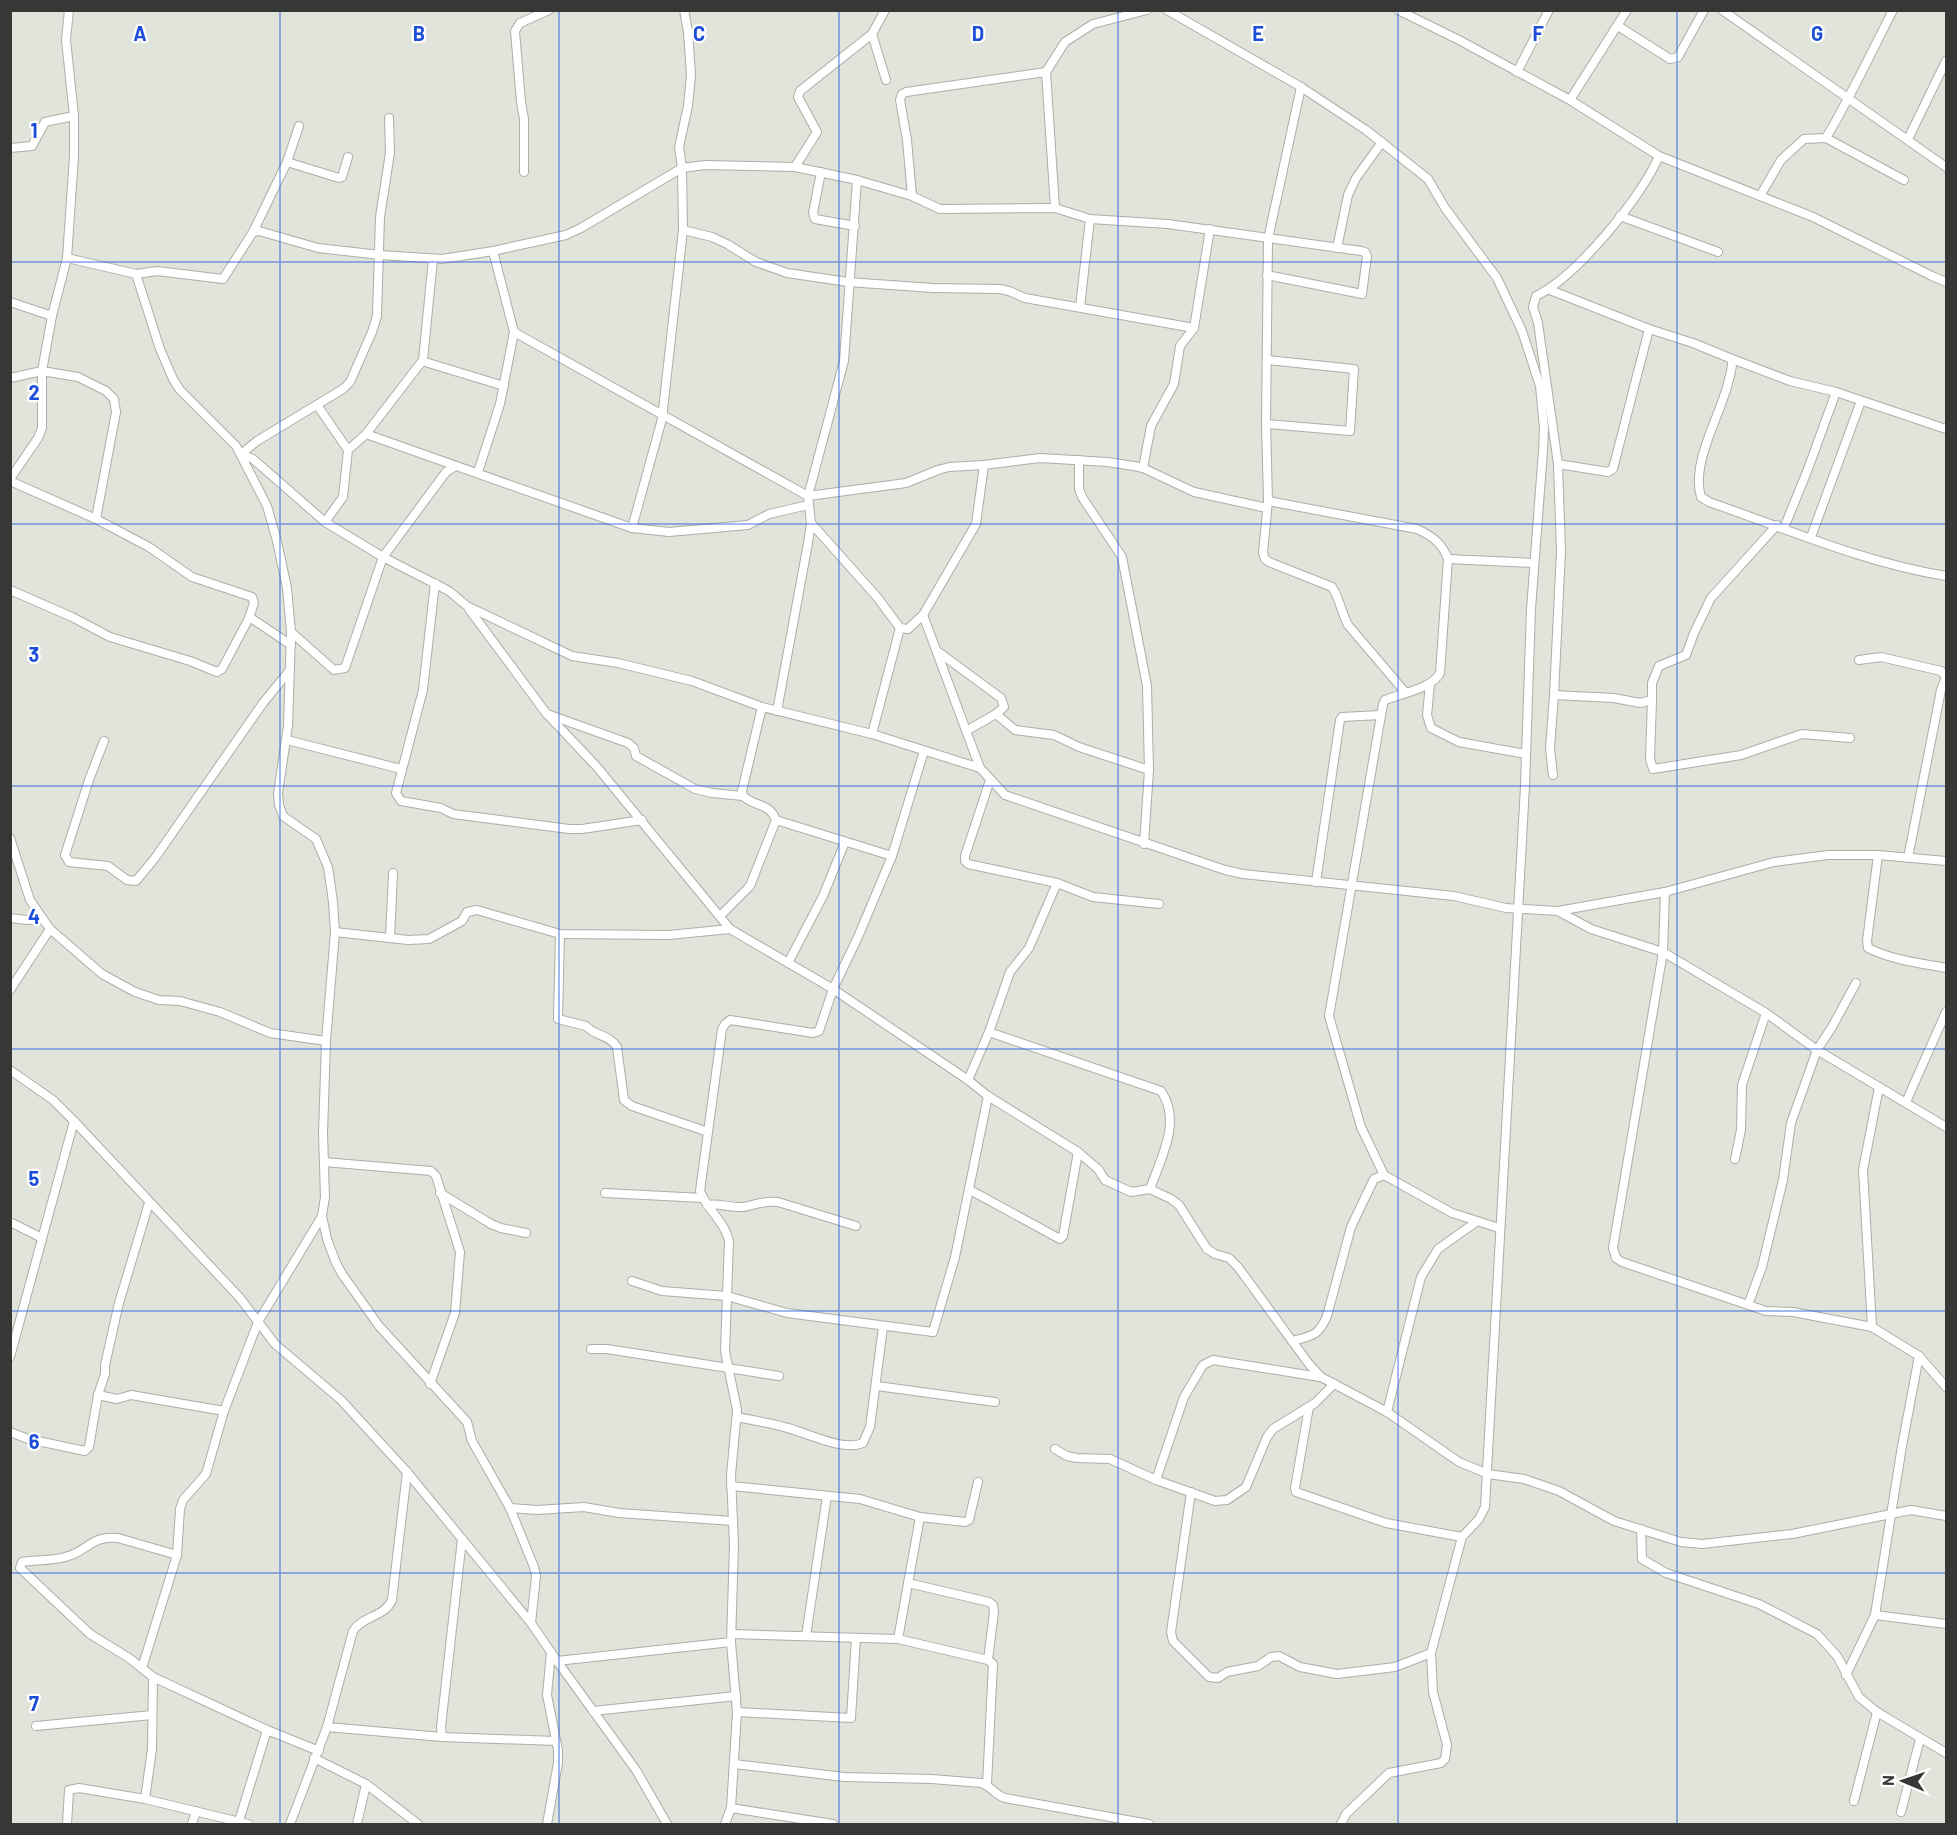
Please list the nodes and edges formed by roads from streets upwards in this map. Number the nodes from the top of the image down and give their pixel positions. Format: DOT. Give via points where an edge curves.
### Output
graph roads {
  1 [pos="69,10"];
  2 [pos="549,10"];
  3 [pos="684,10"];
  4 [pos="885,10"];
  5 [pos="1147,10"];
  6 [pos="1167,10"];
  7 [pos="1398,10"];
  8 [pos="1549,10"];
  9 [pos="1627,10"];
  10 [pos="1704,10"];
  11 [pos="1722,10"];
  12 [pos="1893,10"];
  13 [pos="1618,26"];
  14 [pos="872,34"];
  15 [pos="1947,61"];
  16 [pos="1046,72"];
  17 [pos="1517,72"];
  18 [pos="886,80"];
  19 [pos="1300,87"];
  20 [pos="1849,99"];
  21 [pos="1570,100"];
  22 [pos="74,116"];
  23 [pos="389,118"];
  24 [pos="299,126"];
  25 [pos="1826,138"];
  26 [pos="1908,139"];
  27 [pos="1382,142"];
  28 [pos="10,148"];
  29 [pos="1659,156"];
  30 [pos="348,157"];
  31 [pos="287,162"];
  32 [pos="795,167"];
  33 [pos="1947,167"];
  34 [pos="682,168"];
  35 [pos="524,172"];
  36 [pos="821,172"];
  37 [pos="857,180"];
  38 [pos="1904,180"];
  39 [pos="912,196"];
  40 [pos="1760,196"];
  41 [pos="1055,208"];
  42 [pos="1620,216"];
  43 [pos="1090,219"];
  44 [pos="855,226"];
  45 [pos="1210,229"];
  46 [pos="683,230"];
  47 [pos="253,232"];
  48 [pos="1268,239"];
  49 [pos="1337,248"];
  50 [pos="493,251"];
  51 [pos="1718,252"];
  52 [pos="380,255"];
  53 [pos="67,258"];
  54 [pos="433,259"];
  55 [pos="136,274"];
  56 [pos="1267,275"];
  57 [pos="848,282"];
  58 [pos="1947,282"];
  59 [pos="1550,290"];
  60 [pos="10,302"];
  61 [pos="1080,307"];
  62 [pos="52,316"];
  63 [pos="1194,328"];
  64 [pos="1649,329"];
  65 [pos="514,332"];
  66 [pos="1732,359"];
  67 [pos="423,360"];
  68 [pos="1267,360"];
  69 [pos="42,371"];
  70 [pos="10,378"];
  71 [pos="504,386"];
  72 [pos="1836,392"];
  73 [pos="1861,400"];
  74 [pos="317,405"];
  75 [pos="662,415"];
  76 [pos="1266,424"];
  77 [pos="1947,429"];
  78 [pos="366,435"];
  79 [pos="348,450"];
  80 [pos="241,454"];
  81 [pos="1079,460"];
  82 [pos="1558,464"];
  83 [pos="984,465"];
  84 [pos="454,467"];
  85 [pos="1143,468"];
  86 [pos="478,472"];
  87 [pos="10,480"];
  88 [pos="808,501"];
  89 [pos="1268,504"];
  90 [pos="96,519"];
  91 [pos="325,522"];
  92 [pos="811,524"];
  93 [pos="1780,526"];
  94 [pos="632,528"];
  95 [pos="1811,537"];
  96 [pos="383,557"];
  97 [pos="1448,559"];
  98 [pos="1534,563"];
  99 [pos="1947,576"];
  100 [pos="435,584"];
  101 [pos="10,590"];
  102 [pos="467,606"];
  103 [pos="923,615"];
  104 [pos="249,618"];
  105 [pos="900,628"];
  106 [pos="291,632"];
  107 [pos="291,645"];
  108 [pos="936,651"];
  109 [pos="1859,660"];
  110 [pos="290,669"];
  111 [pos="1430,684"];
  112 [pos="1405,692"];
  113 [pos="1554,694"];
  114 [pos="1652,700"];
  115 [pos="762,707"];
  116 [pos="777,711"];
  117 [pos="546,713"];
  118 [pos="996,714"];
  119 [pos="1381,715"];
  120 [pos="966,731"];
  121 [pos="872,734"];
  122 [pos="1850,738"];
  123 [pos="287,740"];
  124 [pos="104,741"];
  125 [pos="924,751"];
  126 [pos="1526,754"];
  127 [pos="980,768"];
  128 [pos="401,769"];
  129 [pos="1149,770"];
  130 [pos="1553,775"];
  131 [pos="990,780"];
  132 [pos="743,796"];
  133 [pos="642,820"];
  134 [pos="776,820"];
  135 [pos="10,838"];
  136 [pos="845,842"];
  137 [pos="1144,844"];
  138 [pos="1878,855"];
  139 [pos="892,856"];
  140 [pos="1908,858"];
  141 [pos="1947,861"];
  142 [pos="393,873"];
  143 [pos="1316,882"];
  144 [pos="1057,883"];
  145 [pos="1350,885"];
  146 [pos="1665,892"];
  147 [pos="1159,904"];
  148 [pos="1517,909"];
  149 [pos="1558,911"];
  150 [pos="720,916"];
  151 [pos="10,918"];
  152 [pos="43,919"];
  153 [pos="50,929"];
  154 [pos="730,929"];
  155 [pos="334,932"];
  156 [pos="560,934"];
  157 [pos="390,938"];
  158 [pos="1663,952"];
  159 [pos="789,963"];
  160 [pos="1947,968"];
  161 [pos="1856,982"];
  162 [pos="833,989"];
  163 [pos="10,990"];
  164 [pos="1947,1012"];
  165 [pos="1766,1013"];
  166 [pos="989,1032"];
  167 [pos="327,1041"];
  168 [pos="1817,1050"];
  169 [pos="10,1070"];
  170 [pos="968,1080"];
  171 [pos="1879,1087"];
  172 [pos="988,1096"];
  173 [pos="1906,1102"];
  174 [pos="74,1121"];
  175 [pos="1947,1127"];
  176 [pos="708,1132"];
  177 [pos="1078,1152"];
  178 [pos="1735,1159"];
  179 [pos="324,1162"];
  180 [pos="1384,1175"];
  181 [pos="1150,1189"];
  182 [pos="970,1190"];
  183 [pos="440,1193"];
  184 [pos="605,1193"];
  185 [pos="705,1202"];
  186 [pos="149,1203"];
  187 [pos="322,1216"];
  188 [pos="10,1222"];
  189 [pos="1476,1222"];
  190 [pos="856,1226"];
  191 [pos="1499,1228"];
  192 [pos="526,1233"];
  193 [pos="42,1238"];
  194 [pos="632,1281"];
  195 [pos="727,1296"];
  196 [pos="1748,1305"];
  197 [pos="258,1322"];
  198 [pos="884,1327"];
  199 [pos="1872,1327"];
  200 [pos="1292,1341"];
  201 [pos="591,1349"];
  202 [pos="1919,1356"];
  203 [pos="10,1357"];
  204 [pos="729,1369"];
  205 [pos="779,1376"];
  206 [pos="1321,1377"];
  207 [pos="430,1384"];
  208 [pos="1334,1384"];
  209 [pos="877,1386"];
  210 [pos="1947,1387"];
  211 [pos="98,1395"];
  212 [pos="994,1401"];
  213 [pos="1309,1407"];
  214 [pos="224,1411"];
  215 [pos="1387,1412"];
  216 [pos="737,1417"];
  217 [pos="10,1432"];
  218 [pos="1055,1449"];
  219 [pos="407,1472"];
  220 [pos="1488,1474"];
  221 [pos="1156,1479"];
  222 [pos="978,1482"];
  223 [pos="731,1486"];
  224 [pos="1191,1492"];
  225 [pos="827,1496"];
  226 [pos="510,1508"];
  227 [pos="1892,1514"];
  228 [pos="1947,1516"];
  229 [pos="920,1517"];
  230 [pos="734,1521"];
  231 [pos="1641,1529"];
  232 [pos="1462,1537"];
  233 [pos="462,1539"];
  234 [pos="177,1556"];
  235 [pos="909,1583"];
  236 [pos="1875,1615"];
  237 [pos="531,1623"];
  238 [pos="1947,1624"];
  239 [pos="806,1636"];
  240 [pos="732,1638"];
  241 [pos="856,1638"];
  242 [pos="898,1639"];
  243 [pos="551,1652"];
  244 [pos="1431,1653"];
  245 [pos="988,1660"];
  246 [pos="557,1661"];
  247 [pos="142,1668"];
  248 [pos="1846,1676"];
  249 [pos="153,1677"];
  250 [pos="736,1696"];
  251 [pos="593,1711"];
  252 [pos="737,1712"];
  253 [pos="1877,1712"];
  254 [pos="152,1715"];
  255 [pos="36,1726"];
  256 [pos="327,1727"];
  257 [pos="267,1730"];
  258 [pos="442,1737"];
  259 [pos="1920,1739"];
  260 [pos="556,1741"];
  261 [pos="1947,1753"];
  262 [pos="316,1754"];
  263 [pos="734,1764"];
  264 [pos="366,1784"];
  265 [pos="987,1784"];
  266 [pos="145,1799"];
  267 [pos="1854,1801"];
  268 [pos="731,1808"];
  269 [pos="196,1811"];
  270 [pos="1901,1812"];
  271 [pos="238,1821"];
  272 [pos="407,1821"];
  273 [pos="67,1824"];
  274 [pos="192,1824"];
  275 [pos="248,1824"];
  276 [pos="290,1824"];
  277 [pos="357,1824"];
  278 [pos="418,1824"];
  279 [pos="547,1824"];
  280 [pos="667,1824"];
  281 [pos="725,1824"];
  282 [pos="833,1824"];
  283 [pos="1149,1824"];
  284 [pos="1341,1824"];
  1 -- 22 [label="street" via="66,40"];
  2 -- 35 [label="street" via="520,23 515,31 524,119"];
  3 -- 34 [label="street" via="691,75 679,147"];
  4 -- 14 [label="street"];
  5 -- 16 [label="street" via="1093,24 1065,42"];
  6 -- 19 [label="street"];
  7 -- 17 [label="street"];
  8 -- 17 [label="street"];
  9 -- 13 [label="street"];
  10 -- 13 [label="street" via="1678,57 1670,59"];
  11 -- 20 [label="street"];
  12 -- 20 [label="street"];
  13 -- 21 [label="street"];
  14 -- 18 [label="street"];
  14 -- 32 [label="street" via="800,91 798,97 817,132"];
  15 -- 26 [label="street"];
  16 -- 39 [label="street" via="902,94"];
  16 -- 41 [label="street"];
  17 -- 21 [label="street"];
  19 -- 27 [label="street"];
  19 -- 48 [label="street"];
  20 -- 25 [label="street"];
  20 -- 26 [label="street"];
  21 -- 29 [label="street"];
  22 -- 28 [label="street" via="45,122 32,146"];
  22 -- 53 [label="street"];
  23 -- 52 [label="street" via="390,153 380,217"];
  24 -- 31 [label="street"];
  25 -- 38 [label="street"];
  25 -- 40 [label="street" via="1804,139 1781,160"];
  26 -- 33 [label="street"];
  27 -- 49 [label="street" via="1348,195"];
  27 -- 98 [label="street" via="1433,186 1497,278 1522,331 1540,386 1544,428"];
  29 -- 40 [label="street"];
  29 -- 42 [label="street" via="1640,191"];
  30 -- 31 [label="street" via="339,178"];
  31 -- 47 [label="street"];
  32 -- 34 [label="street"];
  32 -- 36 [label="street"];
  34 -- 46 [label="street"];
  34 -- 50 [label="street" via="566,235"];
  36 -- 37 [label="street"];
  36 -- 44 [label="street" via="815,219"];
  37 -- 39 [label="street"];
  37 -- 44 [label="street"];
  39 -- 41 [label="street" via="949,210"];
  40 -- 58 [label="street" via="1813,217"];
  41 -- 43 [label="street"];
  42 -- 51 [label="street"];
  42 -- 59 [label="street" via="1601,241"];
  43 -- 45 [label="street"];
  43 -- 61 [label="street"];
  44 -- 57 [label="street"];
  45 -- 48 [label="street"];
  45 -- 63 [label="street"];
  46 -- 57 [label="street" via="712,237 771,268"];
  46 -- 75 [label="street"];
  47 -- 52 [label="street" via="318,248"];
  47 -- 55 [label="street" via="223,279 157,271"];
  48 -- 49 [label="street"];
  48 -- 56 [label="street"];
  49 -- 56 [label="street" via="1365,252 1362,294"];
  50 -- 54 [label="street"];
  50 -- 65 [label="street"];
  52 -- 54 [label="street"];
  52 -- 74 [label="street" via="377,316 372,332 350,382"];
  53 -- 55 [label="street"];
  53 -- 62 [label="street"];
  54 -- 67 [label="street"];
  55 -- 80 [label="street" via="173,379"];
  56 -- 68 [label="street"];
  57 -- 61 [label="street" via="1009,291 1024,298"];
  57 -- 88 [label="street" via="844,361"];
  59 -- 64 [label="street"];
  59 -- 82 [label="street" via="1536,296 1533,307"];
  60 -- 62 [label="street"];
  61 -- 63 [label="street"];
  62 -- 69 [label="street"];
  63 -- 85 [label="street" via="1180,346 1174,384 1151,426"];
  64 -- 66 [label="street"];
  64 -- 82 [label="street" via="1613,469 1608,472"];
  65 -- 71 [label="street"];
  65 -- 75 [label="street"];
  66 -- 72 [label="street" via="1790,381"];
  66 -- 93 [label="street" via="1723,402 1700,467 1701,497"];
  67 -- 71 [label="street"];
  67 -- 78 [label="street"];
  68 -- 76 [label="street"];
  68 -- 76 [label="street" via="1354,369 1350,431"];
  69 -- 70 [label="street"];
  69 -- 87 [label="street" via="42,428"];
  69 -- 90 [label="street" via="78,378 114,399 116,412"];
  71 -- 86 [label="street"];
  72 -- 73 [label="street"];
  72 -- 93 [label="street" via="1808,469"];
  73 -- 77 [label="street"];
  73 -- 95 [label="street"];
  74 -- 79 [label="street"];
  74 -- 80 [label="street"];
  75 -- 88 [label="street"];
  75 -- 94 [label="street"];
  76 -- 89 [label="street"];
  78 -- 79 [label="street"];
  78 -- 84 [label="street"];
  79 -- 91 [label="street" via="343,497"];
  80 -- 91 [label="street" via="253,459"];
  80 -- 106 [label="street" via="267,506 277,541"];
  81 -- 83 [label="street" via="1040,458"];
  81 -- 85 [label="street"];
  81 -- 129 [label="street" via="1082,497 1122,557 1147,686"];
  82 -- 113 [label="street" via="1561,551"];
  83 -- 88 [label="street" via="938,470 906,483"];
  83 -- 103 [label="street" via="976,525"];
  84 -- 86 [label="street"];
  84 -- 96 [label="street" via="446,472"];
  85 -- 89 [label="street" via="1194,492"];
  86 -- 94 [label="street"];
  87 -- 90 [label="street"];
  88 -- 92 [label="street"];
  88 -- 94 [label="street" via="748,525 669,531"];
  89 -- 97 [label="street" via="1417,529 1434,537"];
  89 -- 112 [label="street" via="1265,559 1332,586 1348,625"];
  90 -- 104 [label="street" via="149,547 192,577 252,597"];
  91 -- 96 [label="street"];
  92 -- 105 [label="street" via="878,597"];
  92 -- 116 [label="street"];
  93 -- 95 [label="street"];
  93 -- 114 [label="street" via="1711,598 1686,655 1659,666 1652,683"];
  95 -- 99 [label="street" via="1873,560"];
  96 -- 100 [label="street"];
  96 -- 106 [label="street" via="345,668 334,670"];
  97 -- 98 [label="street"];
  97 -- 111 [label="street" via="1440,674"];
  98 -- 126 [label="street"];
  100 -- 102 [label="street"];
  100 -- 128 [label="street" via="423,690"];
  101 -- 104 [label="street" via="110,637 217,672"];
  102 -- 115 [label="street" via="578,658 618,663 692,681"];
  102 -- 117 [label="street"];
  103 -- 105 [label="street" via="908,629"];
  103 -- 108 [label="street"];
  104 -- 107 [label="street"];
  105 -- 121 [label="street"];
  106 -- 107 [label="street"];
  107 -- 110 [label="street"];
  108 -- 118 [label="street" via="1001,698 1004,707"];
  108 -- 120 [label="street"];
  109 -- 140 [label="street" via="1881,657 1941,672 1946,677"];
  110 -- 123 [label="street"];
  110 -- 124 [label="street" via="155,858 132,882 112,868 69,862 65,855"];
  111 -- 112 [label="street"];
  111 -- 126 [label="street" via="1426,715 1431,728 1459,742"];
  112 -- 119 [label="street" via="1385,700"];
  113 -- 114 [label="street" via="1640,703"];
  113 -- 130 [label="street" via="1550,749"];
  114 -- 122 [label="street" via="1653,769 1741,755 1802,734"];
  115 -- 116 [label="street"];
  115 -- 132 [label="street"];
  116 -- 121 [label="street"];
  117 -- 132 [label="street" via="628,744 636,756 695,789"];
  117 -- 133 [label="street"];
  118 -- 120 [label="street"];
  118 -- 129 [label="street" via="1015,730 1054,735"];
  119 -- 143 [label="street" via="1340,720"];
  119 -- 145 [label="street"];
  120 -- 127 [label="street"];
  121 -- 125 [label="street"];
  123 -- 128 [label="street"];
  123 -- 155 [label="street" via="279,805 283,816 316,839 322,851 333,902"];
  125 -- 127 [label="street"];
  125 -- 139 [label="street"];
  126 -- 148 [label="street"];
  127 -- 131 [label="street"];
  128 -- 133 [label="street" via="396,794 401,801 453,814 568,829"];
  129 -- 137 [label="street"];
  131 -- 137 [label="street" via="1005,795"];
  131 -- 144 [label="street" via="965,861"];
  132 -- 134 [label="street" via="769,807"];
  133 -- 150 [label="street"];
  134 -- 136 [label="street"];
  134 -- 150 [label="street" via="750,886"];
  135 -- 152 [label="street" via="30,900"];
  136 -- 139 [label="street"];
  136 -- 159 [label="street"];
  137 -- 143 [label="street" via="1243,874"];
  138 -- 140 [label="street"];
  138 -- 146 [label="street" via="1828,855 1774,862"];
  138 -- 160 [label="street" via="1868,948"];
  139 -- 162 [label="street"];
  140 -- 141 [label="street"];
  142 -- 157 [label="street"];
  143 -- 145 [label="street"];
  144 -- 147 [label="street" via="1093,897"];
  144 -- 166 [label="street" via="1029,948 1010,972"];
  145 -- 148 [label="street" via="1454,896"];
  145 -- 180 [label="street" via="1329,1016 1361,1127"];
  146 -- 149 [label="street"];
  146 -- 158 [label="street"];
  148 -- 149 [label="street"];
  148 -- 191 [label="street"];
  149 -- 158 [label="street" via="1591,928"];
  150 -- 154 [label="street"];
  151 -- 152 [label="street"];
  152 -- 153 [label="street"];
  153 -- 163 [label="street"];
  153 -- 167 [label="street" via="102,974 135,992 220,1012 270,1033"];
  154 -- 156 [label="street" via="669,935"];
  154 -- 159 [label="street"];
  155 -- 157 [label="street"];
  155 -- 167 [label="street"];
  156 -- 157 [label="street" via="477,910 467,912 462,921 429,939"];
  156 -- 176 [label="street" via="558,1019 586,1026 613,1040 624,1100"];
  158 -- 165 [label="street"];
  158 -- 196 [label="street" via="1613,1248 1622,1262"];
  159 -- 162 [label="street"];
  161 -- 168 [label="street"];
  162 -- 170 [label="street"];
  162 -- 176 [label="street" via="821,1027 813,1033 730,1020 725,1024"];
  164 -- 173 [label="street"];
  165 -- 168 [label="street"];
  165 -- 178 [label="street" via="1742,1085 1741,1130"];
  166 -- 170 [label="street"];
  166 -- 181 [label="street" via="1161,1090 1169,1105 1171,1129"];
  167 -- 179 [label="street"];
  168 -- 171 [label="street"];
  168 -- 196 [label="street" via="1791,1123 1784,1180"];
  169 -- 174 [label="street" via="53,1100"];
  170 -- 172 [label="street"];
  171 -- 173 [label="street"];
  171 -- 199 [label="street" via="1863,1170"];
  172 -- 177 [label="street"];
  172 -- 182 [label="street"];
  173 -- 175 [label="street"];
  174 -- 186 [label="street"];
  174 -- 193 [label="street"];
  176 -- 185 [label="street" via="700,1191"];
  177 -- 181 [label="street" via="1105,1180 1131,1192"];
  177 -- 182 [label="street" via="1060,1239"];
  179 -- 183 [label="street" via="431,1171"];
  179 -- 187 [label="street" via="326,1197"];
  180 -- 189 [label="street"];
  180 -- 200 [label="street" via="1374,1179 1351,1227 1328,1316 1312,1337"];
  181 -- 200 [label="street" via="1179,1205 1211,1252 1229,1258 1238,1267"];
  182 -- 198 [label="street" via="933,1332"];
  183 -- 192 [label="street" via="490,1224"];
  183 -- 207 [label="street" via="460,1252 455,1312"];
  184 -- 185 [label="street"];
  185 -- 190 [label="street" via="742,1207 767,1200"];
  185 -- 195 [label="street" via="728,1233"];
  186 -- 197 [label="street"];
  186 -- 211 [label="street" via="119,1303"];
  187 -- 197 [label="street"];
  187 -- 207 [label="street" via="342,1274"];
  188 -- 193 [label="street"];
  189 -- 191 [label="street"];
  189 -- 215 [label="street" via="1438,1249 1420,1277"];
  191 -- 220 [label="street"];
  193 -- 203 [label="street"];
  194 -- 195 [label="street" via="662,1291"];
  195 -- 198 [label="street" via="788,1313"];
  195 -- 204 [label="street" via="725,1352"];
  196 -- 199 [label="street"];
  197 -- 214 [label="street"];
  197 -- 219 [label="street" via="275,1344 340,1400"];
  198 -- 209 [label="street"];
  199 -- 202 [label="street"];
  200 -- 206 [label="street"];
  201 -- 204 [label="street"];
  202 -- 210 [label="street"];
  202 -- 227 [label="street"];
  204 -- 205 [label="street"];
  204 -- 216 [label="street"];
  206 -- 208 [label="street"];
  206 -- 221 [label="street" via="1208,1362 1184,1396"];
  207 -- 226 [label="street" via="467,1422 472,1441"];
  208 -- 213 [label="street"];
  208 -- 215 [label="street"];
  209 -- 212 [label="street"];
  209 -- 216 [label="street" via="870,1427 863,1443 858,1445"];
  211 -- 214 [label="street" via="117,1399 131,1395"];
  211 -- 217 [label="street" via="85,1451"];
  213 -- 224 [label="street" via="1273,1429 1246,1487 1237,1495 1215,1501"];
  213 -- 232 [label="street" via="1296,1492 1386,1523"];
  214 -- 234 [label="street" via="206,1474 180,1509"];
  215 -- 220 [label="street" via="1459,1462"];
  216 -- 223 [label="street"];
  218 -- 221 [label="street" via="1077,1458 1110,1459"];
  219 -- 233 [label="street"];
  219 -- 256 [label="street" via="392,1599 385,1610 356,1625"];
  220 -- 231 [label="street" via="1524,1479 1559,1491 1614,1521"];
  220 -- 232 [label="street" via="1485,1506"];
  221 -- 224 [label="street"];
  222 -- 229 [label="street" via="969,1520"];
  223 -- 225 [label="street"];
  223 -- 230 [label="street"];
  224 -- 244 [label="street" via="1171,1632 1173,1641 1209,1677 1258,1666 1279,1656 1300,1668 1337,1674 1395,1667"];
  225 -- 229 [label="street" via="860,1499"];
  225 -- 239 [label="street"];
  226 -- 230 [label="street" via="584,1507"];
  226 -- 237 [label="street" via="536,1576"];
  227 -- 228 [label="street" via="1911,1510"];
  227 -- 231 [label="street" via="1792,1534 1702,1544 1681,1542"];
  227 -- 236 [label="street"];
  229 -- 235 [label="street"];
  230 -- 240 [label="street"];
  231 -- 248 [label="street" via="1642,1559 1666,1573 1758,1604 1817,1634 1837,1656"];
  232 -- 244 [label="street"];
  233 -- 237 [label="street"];
  233 -- 258 [label="street"];
  234 -- 247 [label="street"];
  234 -- 247 [label="street" via="109,1537 96,1539 64,1558 20,1564 90,1634"];
  235 -- 242 [label="street"];
  235 -- 245 [label="street" via="993,1605"];
  236 -- 238 [label="street"];
  236 -- 248 [label="street"];
  237 -- 243 [label="street"];
  239 -- 240 [label="street"];
  239 -- 241 [label="street"];
  240 -- 246 [label="street"];
  240 -- 250 [label="street"];
  241 -- 242 [label="street"];
  241 -- 252 [label="street" via="851,1718"];
  242 -- 245 [label="street"];
  243 -- 246 [label="street"];
  243 -- 260 [label="street" via="547,1688"];
  244 -- 284 [label="street" via="1431,1677 1447,1745 1445,1759 1389,1773 1346,1814"];
  245 -- 265 [label="street" via="993,1664"];
  246 -- 251 [label="street"];
  247 -- 249 [label="street"];
  248 -- 253 [label="street" via="1859,1697"];
  249 -- 254 [label="street"];
  249 -- 257 [label="street"];
  250 -- 251 [label="street"];
  250 -- 252 [label="street"];
  251 -- 280 [label="street" via="636,1770"];
  252 -- 263 [label="street"];
  253 -- 259 [label="street"];
  253 -- 267 [label="street"];
  254 -- 255 [label="street"];
  254 -- 266 [label="street"];
  256 -- 258 [label="street"];
  256 -- 262 [label="street"];
  257 -- 262 [label="street"];
  257 -- 271 [label="street"];
  258 -- 260 [label="street"];
  259 -- 261 [label="street"];
  259 -- 270 [label="street"];
  260 -- 279 [label="street" via="558,1763"];
  262 -- 264 [label="street"];
  262 -- 276 [label="street"];
  263 -- 265 [label="street" via="844,1777"];
  263 -- 268 [label="street"];
  264 -- 272 [label="street"];
  264 -- 277 [label="street"];
  265 -- 283 [label="street" via="1005,1798"];
  266 -- 269 [label="street"];
  266 -- 273 [label="street" via="71,1788"];
  268 -- 281 [label="street"];
  268 -- 282 [label="street"];
  269 -- 271 [label="street"];
  269 -- 274 [label="street"];
  271 -- 275 [label="street"];
  272 -- 278 [label="street"];
}
